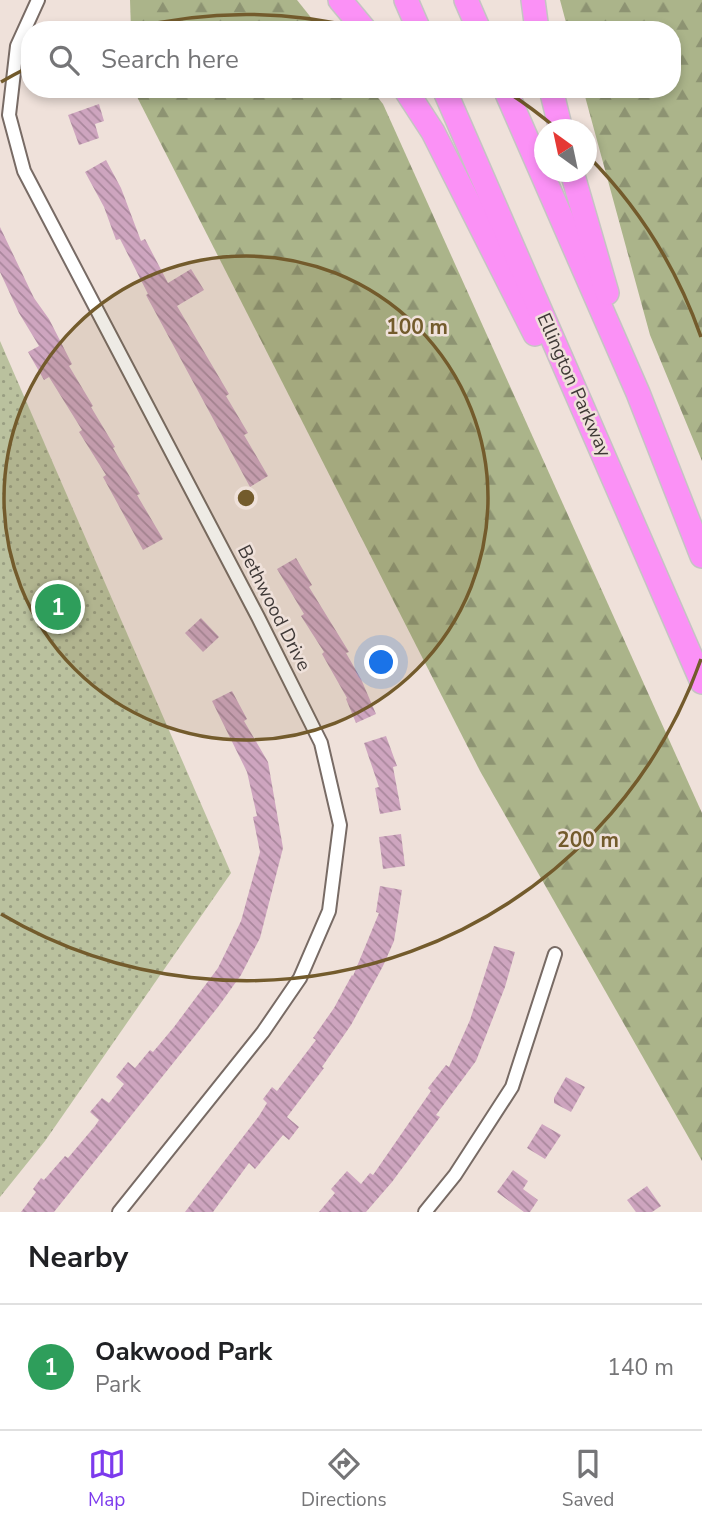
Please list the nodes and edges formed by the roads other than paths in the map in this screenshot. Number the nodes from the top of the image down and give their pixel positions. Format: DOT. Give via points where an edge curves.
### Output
graph roads {
  1 [pos="38,0"];
  2 [pos="340,0"];
  3 [pos="406,0"];
  4 [pos="466,0"];
  5 [pos="533,0"];
  6 [pos="28,21"];
  7 [pos="358,21"];
  8 [pos="415,21"];
  9 [pos="475,21"];
  10 [pos="536,21"];
  11 [pos="21,37"];
  12 [pos="411,98"];
  13 [pos="448,98"];
  14 [pos="509,98"];
  15 [pos="553,98"];
  16 [pos="558,119"];
  17 [pos="575,182"];
  18 [pos="638,393"];
  19 [pos="702,556"];
  20 [pos="672,611"];
  21 [pos="702,682"];
  22 [pos="555,954"];
  23 [pos="119,1212"];
  24 [pos="425,1212"];
  1 -- 6 [label="street, Bethwood Drive"];
  2 -- 7 [label="highway"];
  3 -- 8 [label="highway"];
  4 -- 9 [label="highway"];
  5 -- 10 [label="highway"];
  11 -- 23 [label="street, Bethwood Drive" via="9,115 23,171 321,743 340,825 329,911 300,978 264,1032"];
  12 -- 20 [label="highway" via="477,216"];
  13 -- 20 [label="highway, Ellington Parkway"];
  14 -- 18 [label="highway"];
  15 -- 16 [label="highway"];
  17 -- 18 [label="highway"];
  18 -- 19 [label="highway"];
  20 -- 21 [label="highway, Ellington Parkway"];
  22 -- 24 [label="street" via="512,1087"];
}
